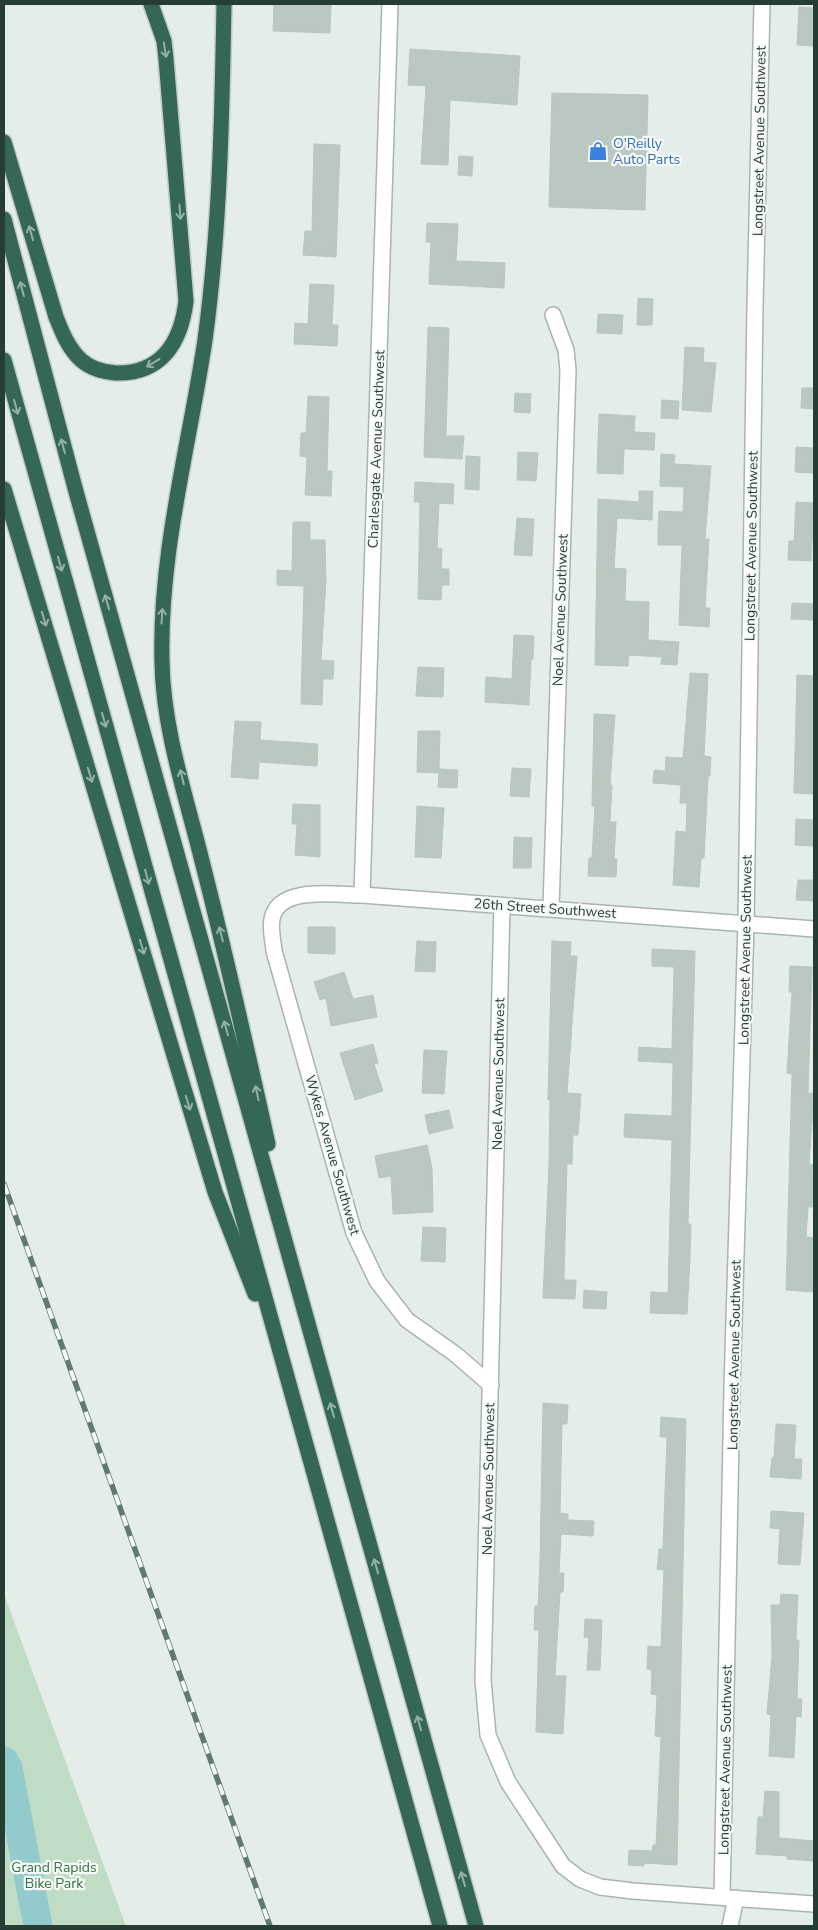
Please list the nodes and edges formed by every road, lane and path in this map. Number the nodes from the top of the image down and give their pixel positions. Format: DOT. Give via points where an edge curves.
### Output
graph roads {
  1 [pos="151,4"];
  2 [pos="224,4"];
  3 [pos="390,4"];
  4 [pos="762,4"];
  5 [pos="4,142"];
  6 [pos="4,219"];
  7 [pos="553,315"];
  8 [pos="4,360"];
  9 [pos="4,489"];
  10 [pos="362,895"];
  11 [pos="278,906"];
  12 [pos="502,906"];
  13 [pos="551,908"];
  14 [pos="746,924"];
  15 [pos="814,929"];
  16 [pos="300,1294"];
  17 [pos="282,1359"];
  18 [pos="491,1385"];
  19 [pos="729,1898"];
  20 [pos="814,1904"];
  21 [pos="440,1926"];
  22 [pos="476,1926"];
  23 [pos="730,1926"];
  1 -- 5 [label="highway, one-way" via="164,40 186,301 181,328 163,357 133,372 110,372 89,366 71,348 56,317"];
  16 -- 2 [label="highway, one-way" via="233,984 169,722 162,664 166,573 205,339 210,290 220,169"];
  3 -- 10 [label="street, Charlesgate Avenue Southwest"];
  4 -- 14 [label="street, Longstreet Avenue Southwest"];
  16 -- 6 [label="highway, one-way" via="78,498"];
  7 -- 13 [label="street, Noel Avenue Southwest" via="566,350 568,370"];
  8 -- 17 [label="highway, one-way"];
  9 -- 17 [label="highway, one-way" via="215,1192"];
  10 -- 11 [label="street, 26th Street Southwest" via="310,894 284,900"];
  10 -- 12 [label="street, 26th Street Southwest"];
  11 -- 18 [label="street, Wykes Avenue Southwest" via="272,917 274,950 354,1233 377,1281 406,1320 455,1354"];
  12 -- 13 [label="street, 26th Street Southwest"];
  12 -- 18 [label="street, Noel Avenue Southwest"];
  13 -- 14 [label="street, 26th Street Southwest"];
  14 -- 15 [label="street, 26th Street Southwest"];
  14 -- 19 [label="street, Longstreet Avenue Southwest" via="732,1398"];
  22 -- 16 [label="highway, one-way"];
  17 -- 21 [label="highway"];
  18 -- 19 [label="street, Noel Avenue Southwest" via="483,1680 488,1735 508,1782 563,1866 580,1879 600,1888"];
  19 -- 20 [label="street, Noel Avenue Southwest"];
  19 -- 23 [label="street, Longstreet Avenue Southwest"];
}
